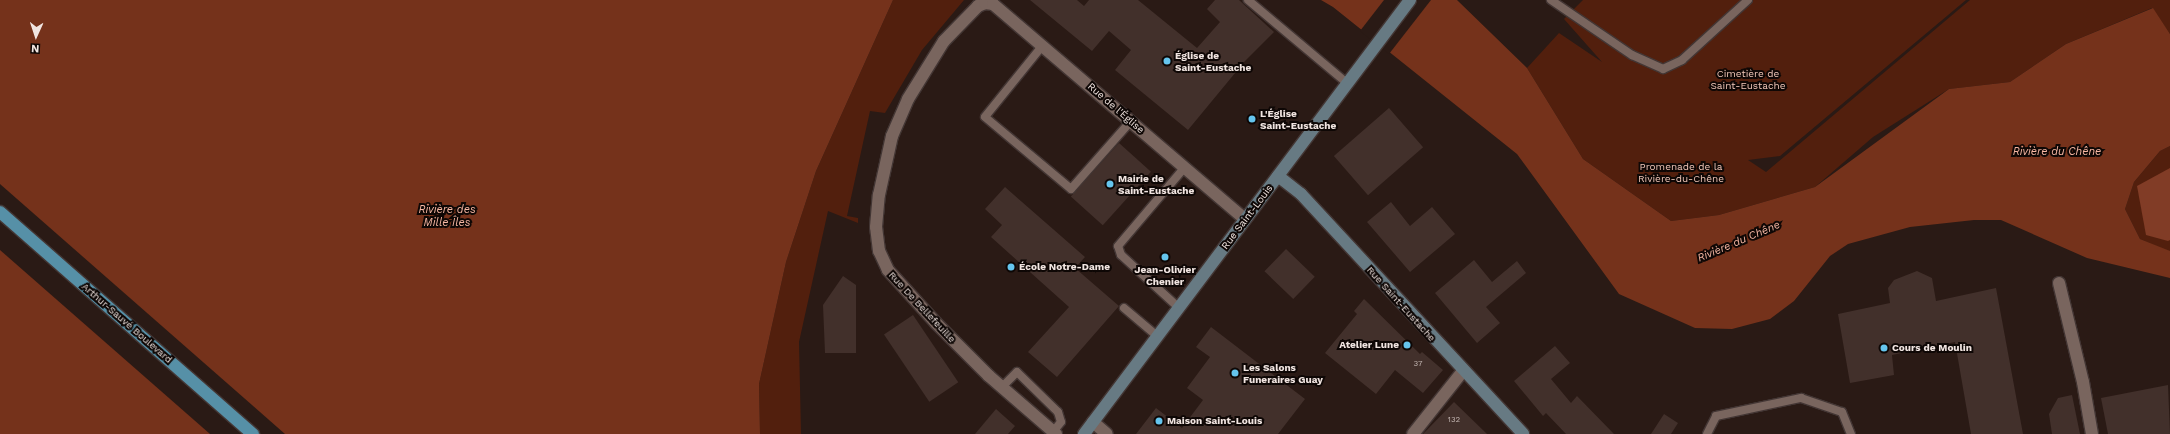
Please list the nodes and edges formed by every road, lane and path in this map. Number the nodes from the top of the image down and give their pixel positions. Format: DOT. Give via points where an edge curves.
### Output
graph roads {
  1 [pos="1248,0"];
  2 [pos="1410,0"];
  3 [pos="1551,0"];
  4 [pos="1748,0"];
  5 [pos="989,2"];
  6 [pos="1043,45"];
  7 [pos="1347,83"];
  8 [pos="1131,121"];
  9 [pos="1185,167"];
  10 [pos="1278,176"];
  11 [pos="0,212"];
  12 [pos="1245,219"];
  13 [pos="2059,283"];
  14 [pos="1178,307"];
  15 [pos="1124,308"];
  16 [pos="1156,335"];
  17 [pos="1463,372"];
  18 [pos="1002,388"];
  19 [pos="1093,422"];
  20 [pos="1055,433"];
  21 [pos="254,434"];
  22 [pos="1084,434"];
  23 [pos="1106,434"];
  24 [pos="1413,434"];
  25 [pos="1523,434"];
  26 [pos="1707,434"];
  27 [pos="1851,434"];
  28 [pos="2092,434"];
  1 -- 7 [label="lane"];
  2 -- 7 [label="main road, Rue Saint-Louis"];
  3 -- 4 [label="lane" via="1632,55 1663,69 1682,60"];
  5 -- 6 [label="street, Rue de l'Église"];
  5 -- 18 [label="street, Rue De Bellefeuille" via="974,9 934,54 898,119 882,174 876,236 881,259 891,275"];
  6 -- 8 [label="street, Rue de l'Église"];
  6 -- 8 [label="lane" via="985,117 1071,189"];
  7 -- 10 [label="main road, Rue Saint-Louis"];
  8 -- 9 [label="street, Rue de l'Église"];
  9 -- 12 [label="street, Rue de l'Église"];
  9 -- 14 [label="lane" via="1118,246 1120,255"];
  10 -- 12 [label="main road, Rue Saint-Louis"];
  10 -- 17 [label="main road, Rue Saint-Eustache" via="1301,194"];
  11 -- 21 [label="main road, Arthur-Sauvé Boulevard"];
  12 -- 14 [label="main road, Rue Saint-Louis"];
  13 -- 28 [label="street" via="2084,382"];
  14 -- 16 [label="main road, Rue Saint-Louis"];
  15 -- 16 [label="lane"];
  16 -- 19 [label="main road, Rue Saint-Louis"];
  17 -- 24 [label="street"];
  17 -- 25 [label="main road, Rue Saint-Eustache"];
  18 -- 20 [label="street, Rue De Bellefeuille"];
  18 -- 20 [label="lane" via="1017,372 1058,412 1061,422"];
  19 -- 22 [label="main road, Rue Saint-Louis"];
  19 -- 23 [label="street"];
  26 -- 27 [label="lane" via="1716,416 1801,398 1842,412"];
}
